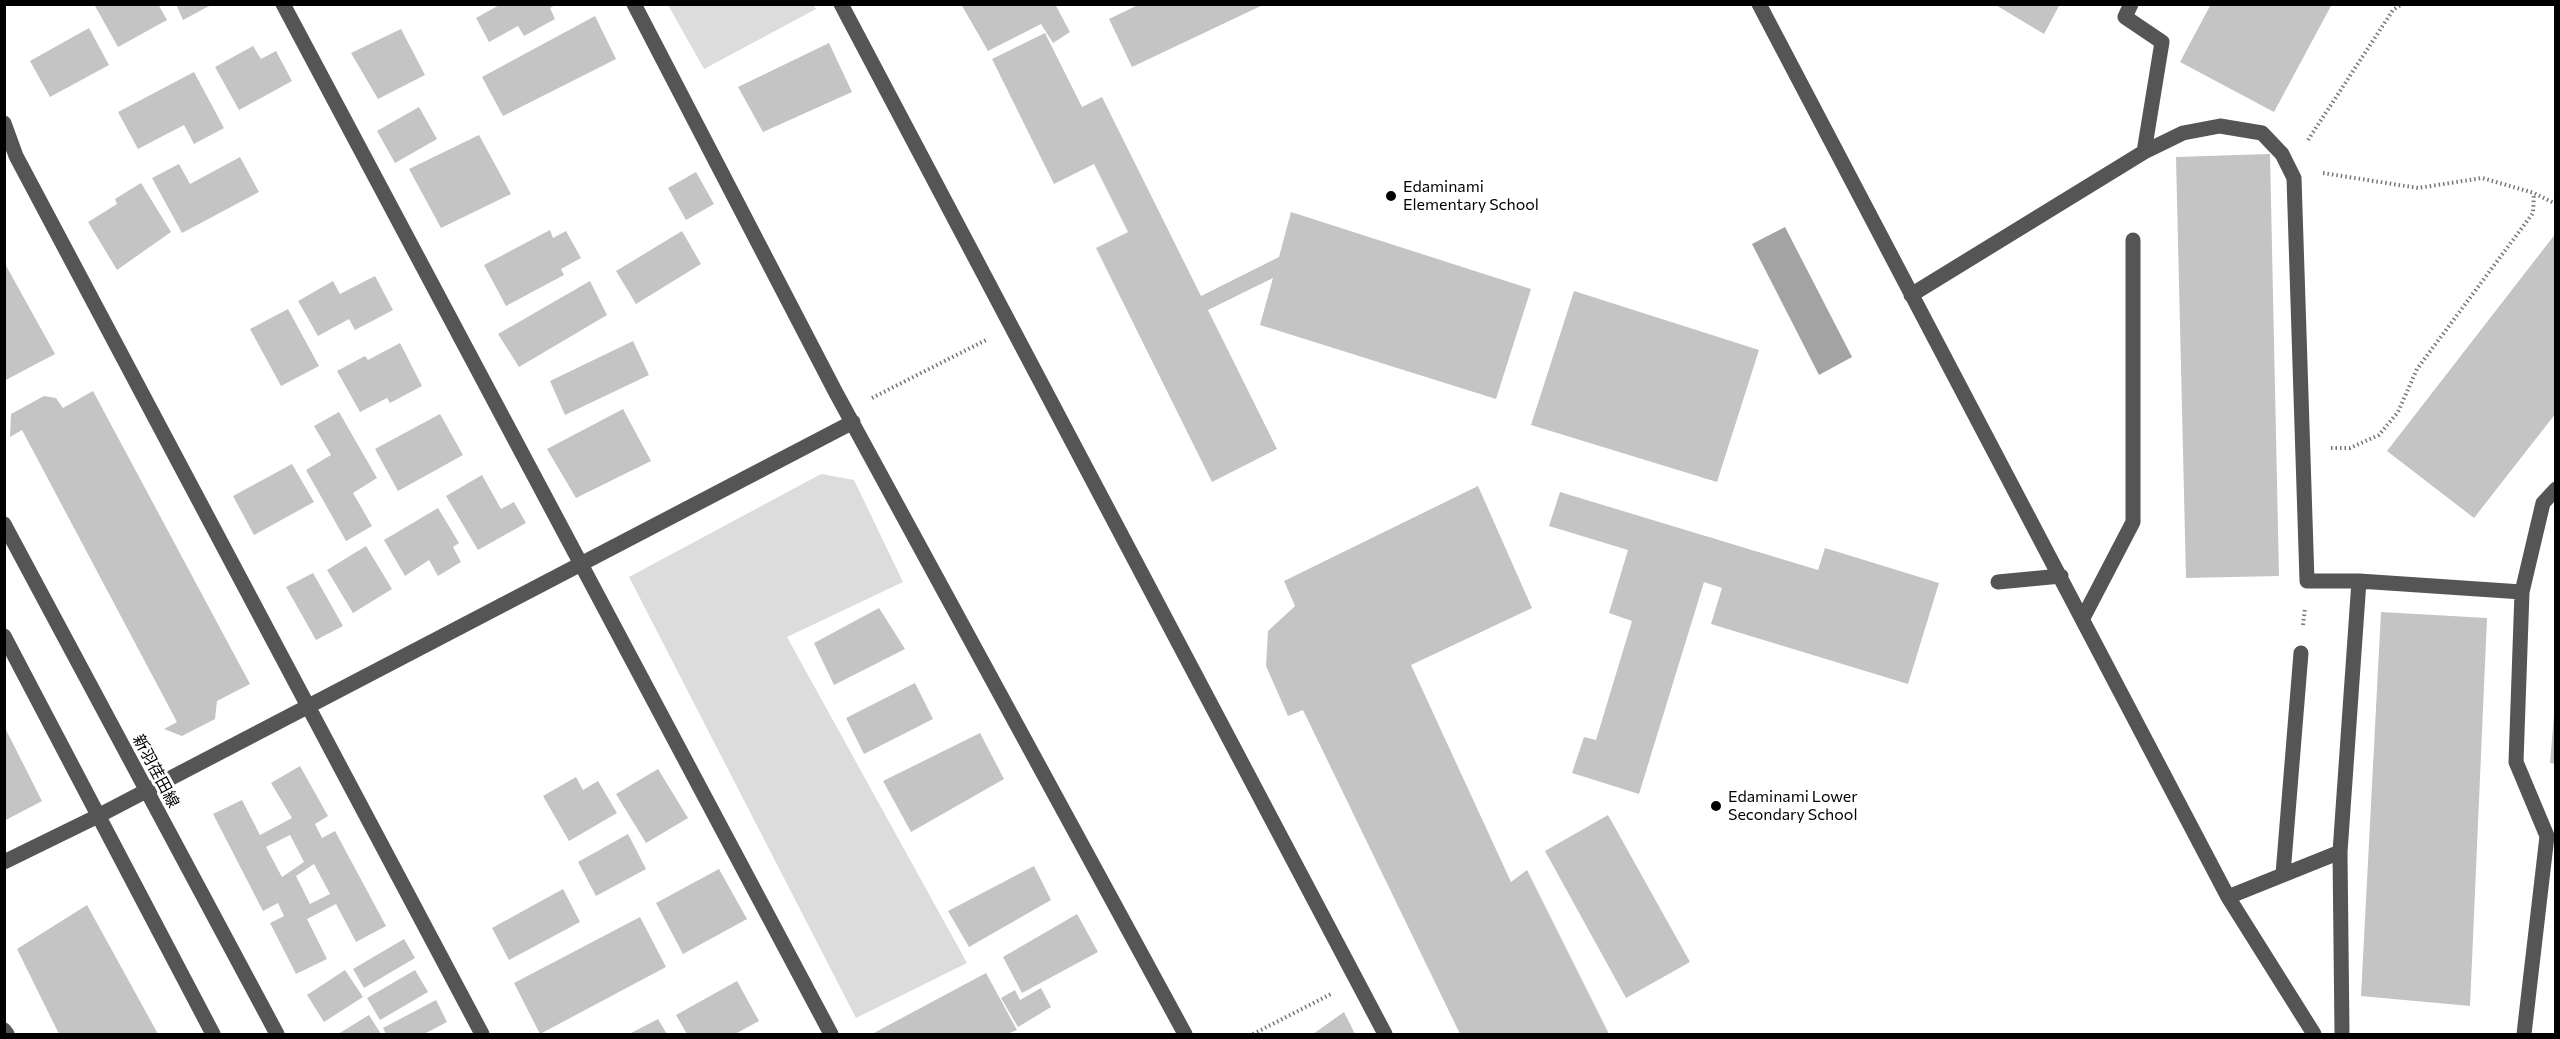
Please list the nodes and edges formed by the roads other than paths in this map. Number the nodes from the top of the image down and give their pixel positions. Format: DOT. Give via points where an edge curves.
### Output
graph roads {
  1 [pos="283,4"];
  2 [pos="634,4"];
  3 [pos="841,4"];
  4 [pos="1759,4"];
  5 [pos="2132,4"];
  6 [pos="4,123"];
  7 [pos="2144,152"];
  8 [pos="2133,240"];
  9 [pos="1911,295"];
  10 [pos="850,416"];
  11 [pos="2556,489"];
  12 [pos="4,524"];
  13 [pos="579,563"];
  14 [pos="2061,576"];
  15 [pos="2359,581"];
  16 [pos="1998,582"];
  17 [pos="2522,592"];
  18 [pos="2083,618"];
  19 [pos="4,636"];
  20 [pos="2301,653"];
  21 [pos="310,706"];
  22 [pos="146,790"];
  23 [pos="98,816"];
  24 [pos="2340,852"];
  25 [pos="4,862"];
  26 [pos="2283,874"];
  27 [pos="2228,897"];
  28 [pos="4,1030"];
  29 [pos="7,1035"];
  30 [pos="213,1035"];
  31 [pos="277,1035"];
  32 [pos="482,1035"];
  33 [pos="831,1035"];
  34 [pos="1185,1035"];
  35 [pos="1385,1035"];
  36 [pos="2314,1035"];
  37 [pos="2342,1035"];
  38 [pos="2524,1035"];
  1 -- 13 [label="street"];
  2 -- 10 [label="street"];
  3 -- 35 [label="street"];
  4 -- 9 [label="street"];
  5 -- 7 [label="street" via="2125,17 2162,42"];
  6 -- 21 [label="street" via="16,156"];
  7 -- 9 [label="street"];
  7 -- 15 [label="street" via="2183,133 2220,126 2262,133 2282,154 2294,178 2307,581"];
  8 -- 18 [label="street" via="2133,522"];
  9 -- 14 [label="street"];
  10 -- 13 [label="street"];
  10 -- 34 [label="street"];
  11 -- 17 [label="street" via="2543,503"];
  12 -- 22 [label="street, 新羽荏田線"];
  13 -- 21 [label="street"];
  13 -- 33 [label="street"];
  14 -- 16 [label="street"];
  14 -- 18 [label="street"];
  15 -- 17 [label="street"];
  15 -- 24 [label="street"];
  17 -- 38 [label="street" via="2516,762 2547,836"];
  18 -- 27 [label="street"];
  19 -- 23 [label="street"];
  20 -- 26 [label="street"];
  21 -- 22 [label="street"];
  21 -- 32 [label="street"];
  22 -- 23 [label="street"];
  22 -- 31 [label="street, 新羽荏田線"];
  23 -- 25 [label="street"];
  23 -- 30 [label="street"];
  24 -- 26 [label="street"];
  24 -- 37 [label="street"];
  26 -- 27 [label="street"];
  27 -- 36 [label="street"];
  28 -- 29 [label="street"];
}
